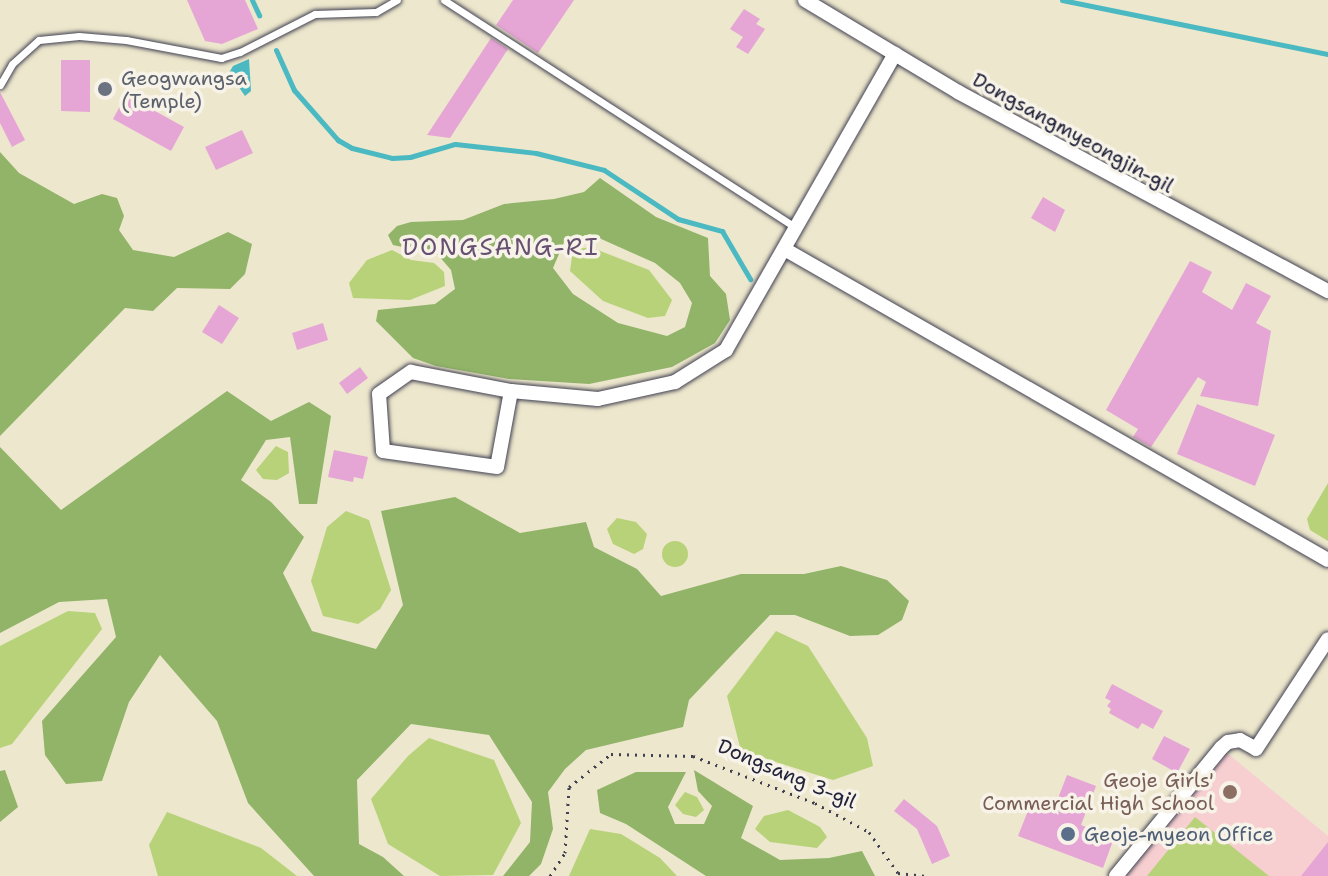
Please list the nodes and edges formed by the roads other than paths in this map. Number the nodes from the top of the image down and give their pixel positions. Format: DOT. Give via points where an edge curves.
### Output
graph roads {
  1 [pos="397,0"];
  2 [pos="444,0"];
  3 [pos="805,0"];
  4 [pos="895,54"];
  5 [pos="0,85"];
  6 [pos="798,229"];
  7 [pos="786,250"];
  8 [pos="1328,291"];
  9 [pos="511,391"];
  10 [pos="1328,560"];
  11 [pos="1328,639"];
  12 [pos="1116,876"];
  1 -- 5 [label="lane" via="376,12 315,14 221,58 126,40 39,40 12,64"];
  2 -- 6 [label="lane"];
  3 -- 4 [label="street, Dongsangmyeongjin-gil"];
  4 -- 6 [label="street"];
  4 -- 8 [label="street, Dongsangmyeongjin-gil"];
  6 -- 7 [label="street"];
  7 -- 9 [label="street" via="726,350 675,382 598,399"];
  7 -- 10 [label="street"];
  9 -- 9 [label="street" via="497,467 383,451 379,394 411,372"];
  11 -- 12 [label="street" via="1256,749 1240,740 1221,748"];
}
